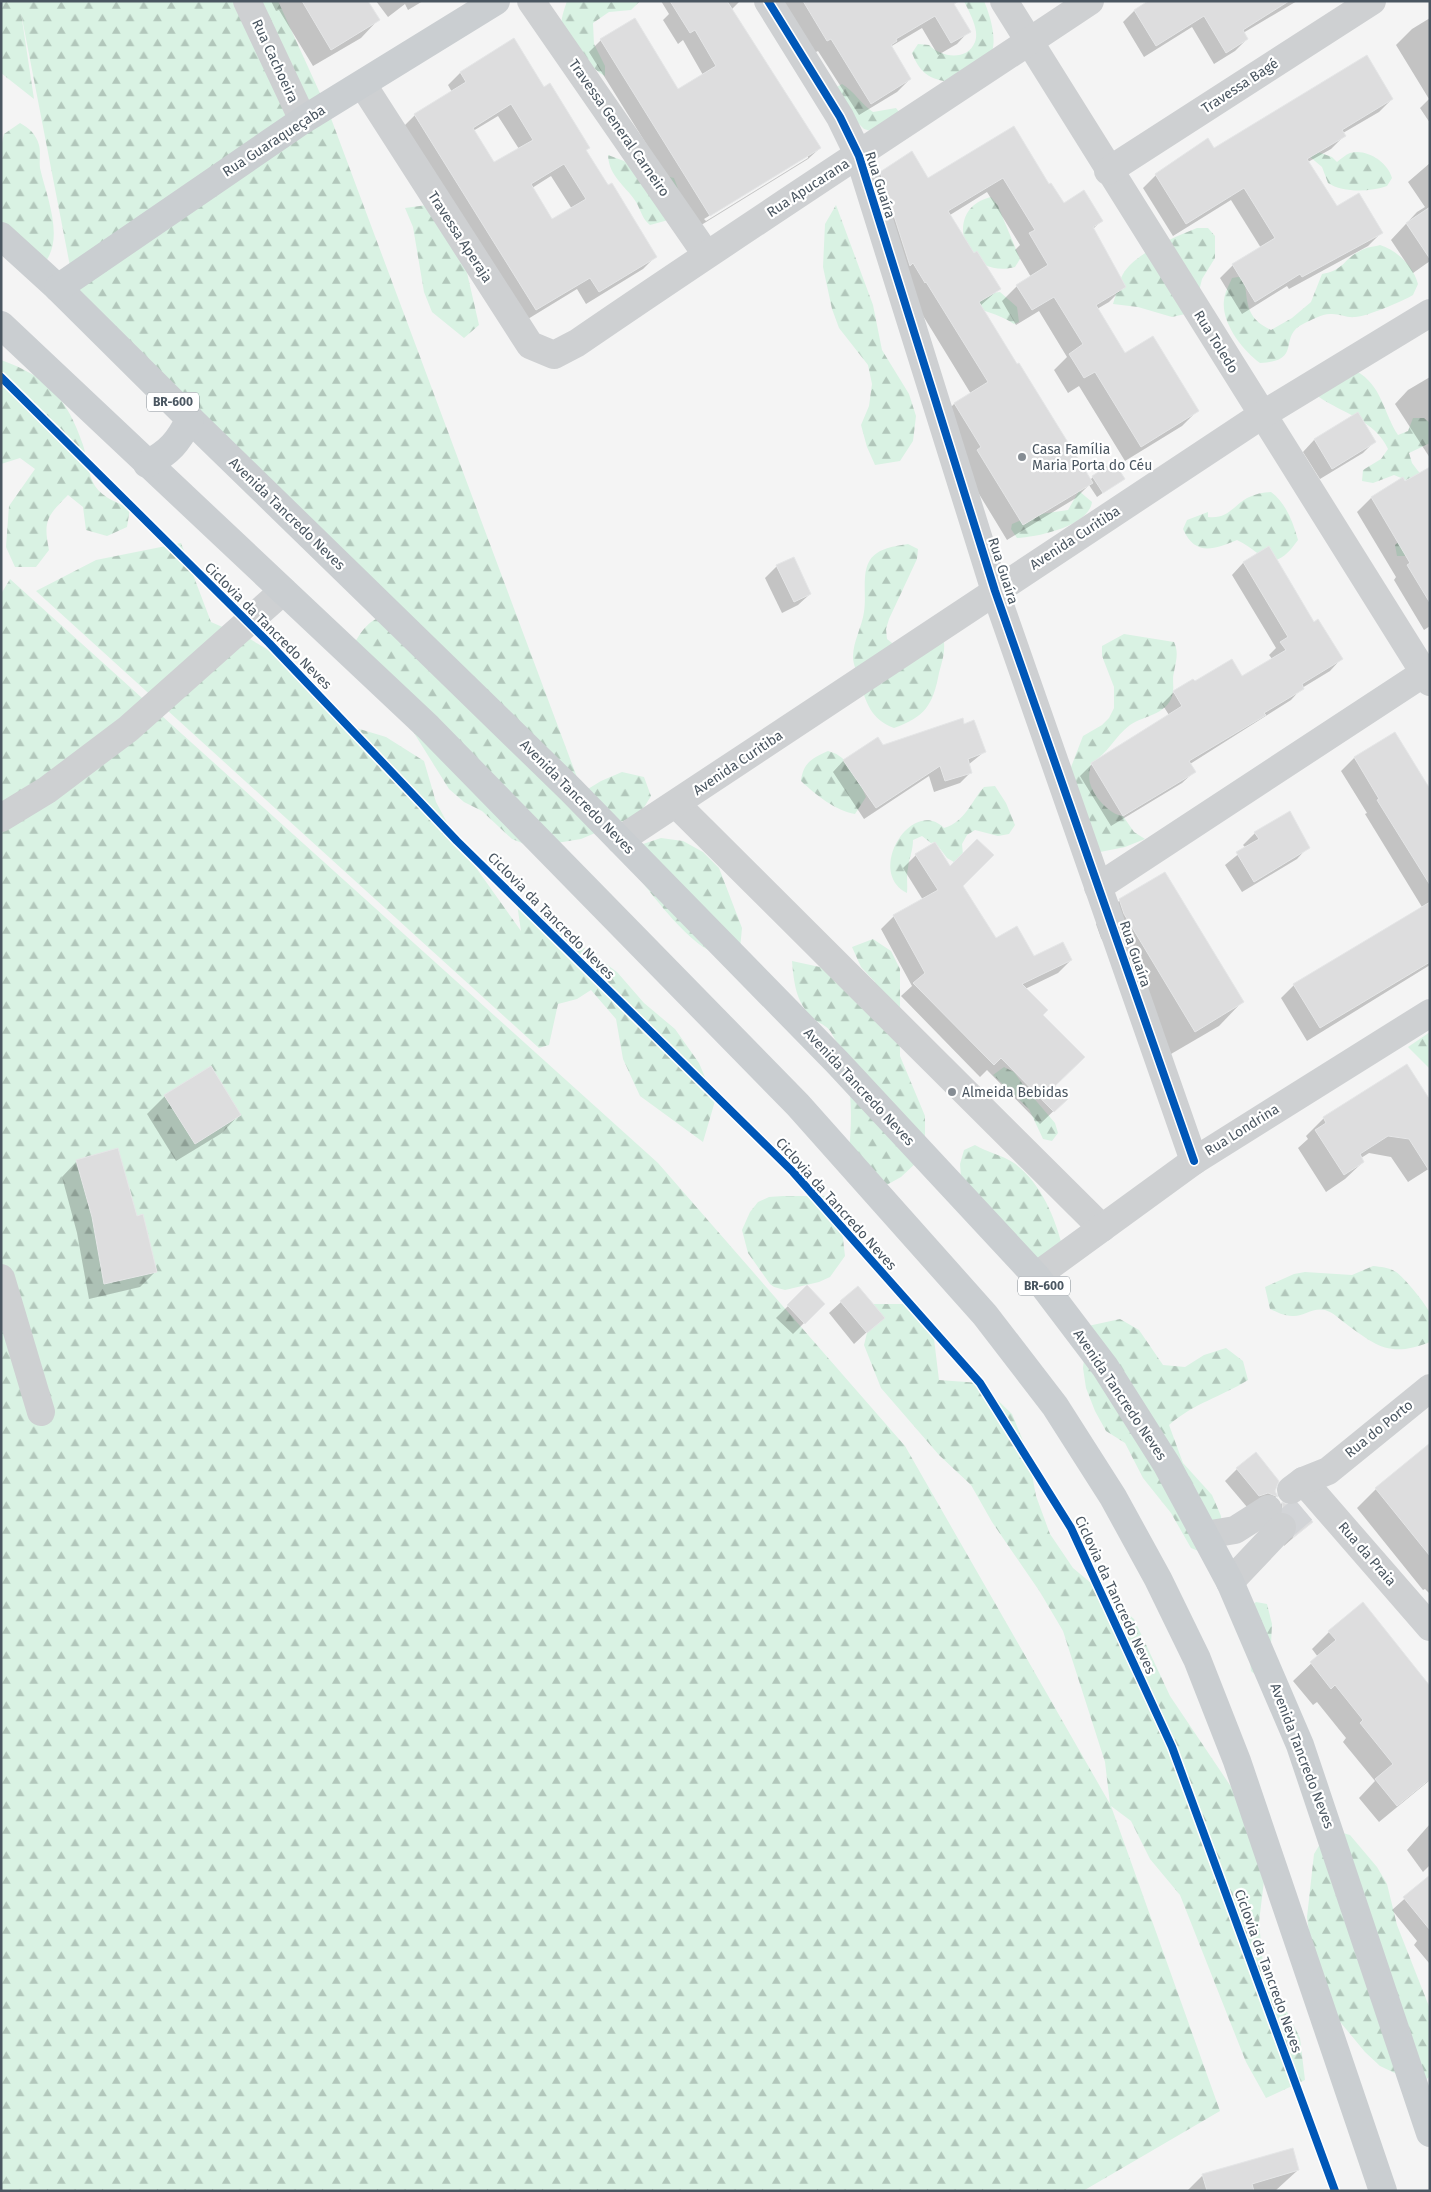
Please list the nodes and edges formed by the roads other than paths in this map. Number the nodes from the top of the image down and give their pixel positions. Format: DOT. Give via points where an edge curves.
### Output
graph roads {
  1 [pos="247,1"];
  2 [pos="496,1"];
  3 [pos="531,1"];
  4 [pos="768,1"];
  5 [pos="1004,1"];
  6 [pos="1090,1"];
  7 [pos="1372,1"];
  8 [pos="1029,42"];
  9 [pos="363,85"];
  10 [pos="303,120"];
  11 [pos="859,156"];
  12 [pos="1108,170"];
  13 [pos="1,236"];
  14 [pos="706,254"];
  15 [pos="58,288"];
  16 [pos="1430,313"];
  17 [pos="1,326"];
  18 [pos="577,343"];
  19 [pos="1262,415"];
  20 [pos="190,419"];
  21 [pos="147,464"];
  22 [pos="283,590"];
  23 [pos="995,591"];
  24 [pos="1427,678"];
  25 [pos="676,804"];
  26 [pos="1,818"];
  27 [pos="620,840"];
  28 [pos="1098,887"];
  29 [pos="1430,1013"];
  30 [pos="1194,1160"];
  31 [pos="1102,1228"];
  32 [pos="1036,1276"];
  33 [pos="1,1278"];
  34 [pos="1430,1388"];
  35 [pos="41,1412"];
  36 [pos="1308,1490"];
  37 [pos="1205,1535"];
  38 [pos="1230,1582"];
  39 [pos="1430,1627"];
  40 [pos="1430,2134"];
  41 [pos="1383,2191"];
  1 -- 10 [label="street, Rua Cachoeira"];
  2 -- 9 [label="main road, Rua Guaraqueçaba"];
  3 -- 14 [label="street, Travessa General Carneiro"];
  4 -- 11 [label="street, Rua Guaíra" via="840,117"];
  5 -- 8 [label="street, Rua Toledo"];
  6 -- 8 [label="street, Rua Apucarana"];
  7 -- 12 [label="street, Travessa Bagé"];
  8 -- 11 [label="street, Rua Apucarana"];
  8 -- 12 [label="street, Rua Toledo"];
  9 -- 10 [label="main road, Rua Guaraqueçaba"];
  9 -- 18 [label="street, Travessa Aperaja" via="530,345 554,355"];
  10 -- 15 [label="main road, Rua Guaraqueçaba"];
  11 -- 14 [label="street, Rua Apucarana"];
  11 -- 23 [label="street, Rua Guaíra"];
  12 -- 19 [label="street, Rua Toledo"];
  13 -- 15 [label="main road, Avenida Tancredo Neves / BR-600"];
  14 -- 18 [label="street, Rua Apucarana"];
  15 -- 20 [label="main road, Avenida Tancredo Neves / BR-600"];
  16 -- 19 [label="street, Avenida Curitiba"];
  17 -- 21 [label="main road"];
  19 -- 23 [label="street, Avenida Curitiba"];
  19 -- 24 [label="street, Rua Toledo"];
  20 -- 21 [label="main road" via="165,455"];
  20 -- 27 [label="main road, Avenida Tancredo Neves / BR-600"];
  21 -- 22 [label="main road"];
  22 -- 26 [label="street" via="128,728 47,790"];
  22 -- 41 [label="main road" via="428,727 798,1104 985,1315 1055,1406 1113,1497 1197,1659 1237,1761"];
  23 -- 25 [label="street, Avenida Curitiba"];
  23 -- 28 [label="street, Rua Guaíra"];
  24 -- 28 [label="street"];
  25 -- 27 [label="street, Avenida Curitiba"];
  25 -- 31 [label="street"];
  27 -- 32 [label="main road, Avenida Tancredo Neves / BR-600" via="837,1062"];
  28 -- 30 [label="street, Rua Guaíra"];
  29 -- 30 [label="street, Rua Londrina"];
  30 -- 31 [label="street, Rua Londrina"];
  31 -- 32 [label="street, Rua Londrina"];
  32 -- 37 [label="main road, Avenida Tancredo Neves / BR-600" via="1105,1367 1167,1465"];
  33 -- 35 [label="street"];
  34 -- 36 [label="street, Rua do Porto"];
  36 -- 39 [label="street, Rua da Praia"];
  37 -- 38 [label="main road, Avenida Tancredo Neves / BR-600"];
  37 -- 38 [label="street" via="1275,1518"];
  38 -- 40 [label="main road, Avenida Tancredo Neves / BR-600" via="1300,1745"];
}
